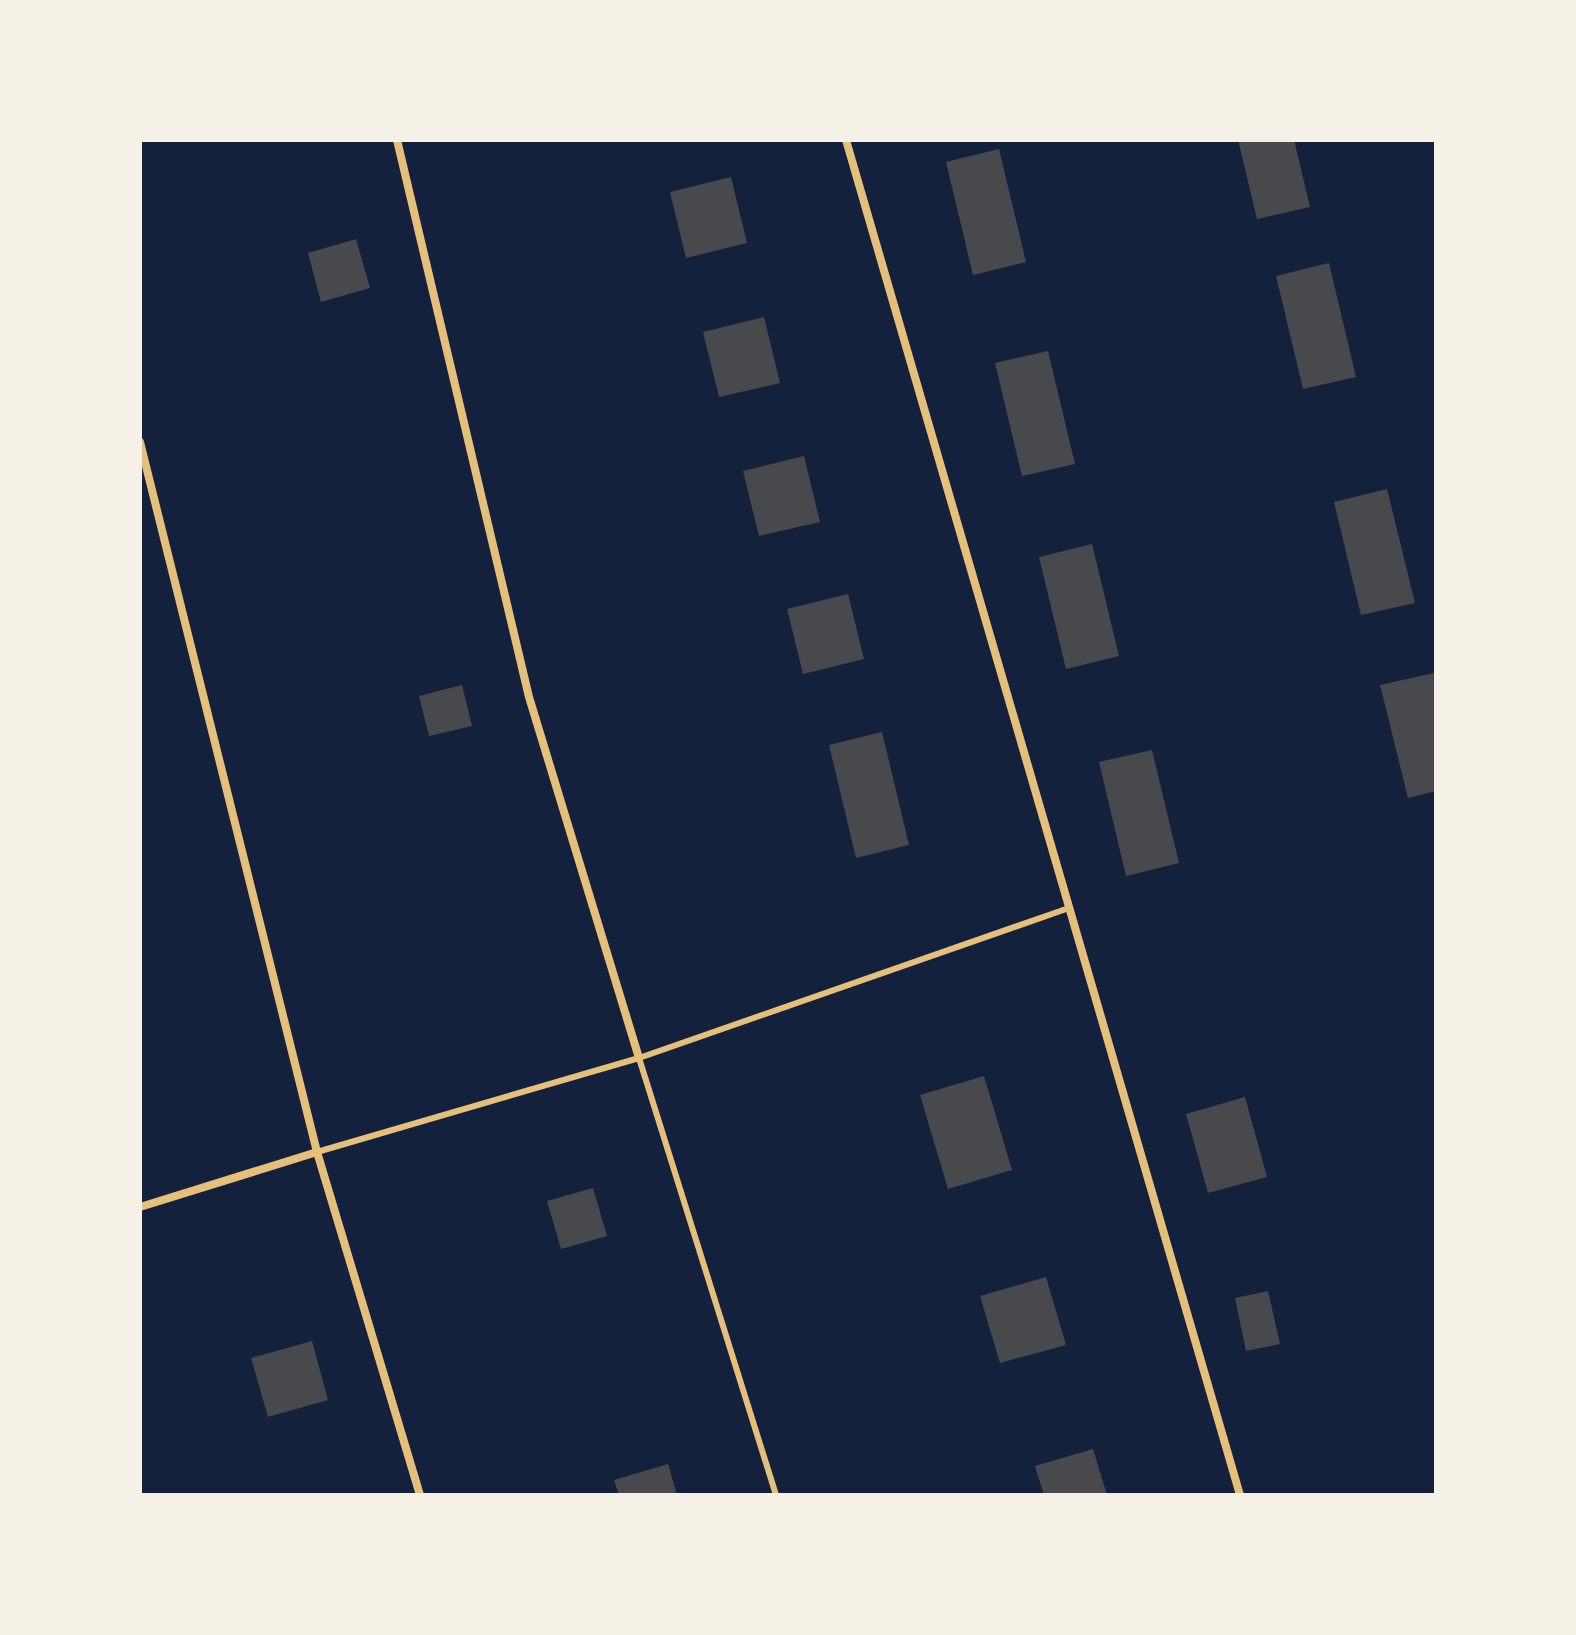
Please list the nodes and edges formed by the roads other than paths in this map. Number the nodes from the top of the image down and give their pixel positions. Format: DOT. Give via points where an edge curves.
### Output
graph roads {
  1 [pos="397,140"];
  2 [pos="846,140"];
  3 [pos="140,442"];
  4 [pos="1069,908"];
  5 [pos="639,1058"];
  6 [pos="317,1152"];
  7 [pos="140,1207"];
  8 [pos="420,1495"];
  9 [pos="776,1495"];
  10 [pos="1240,1495"];
  1 -- 5 [label="street" via="529,697"];
  2 -- 4 [label="street"];
  3 -- 6 [label="street"];
  4 -- 5 [label="lane"];
  4 -- 10 [label="street"];
  5 -- 6 [label="lane"];
  5 -- 9 [label="lane"];
  6 -- 7 [label="street"];
  6 -- 8 [label="street"];
}
